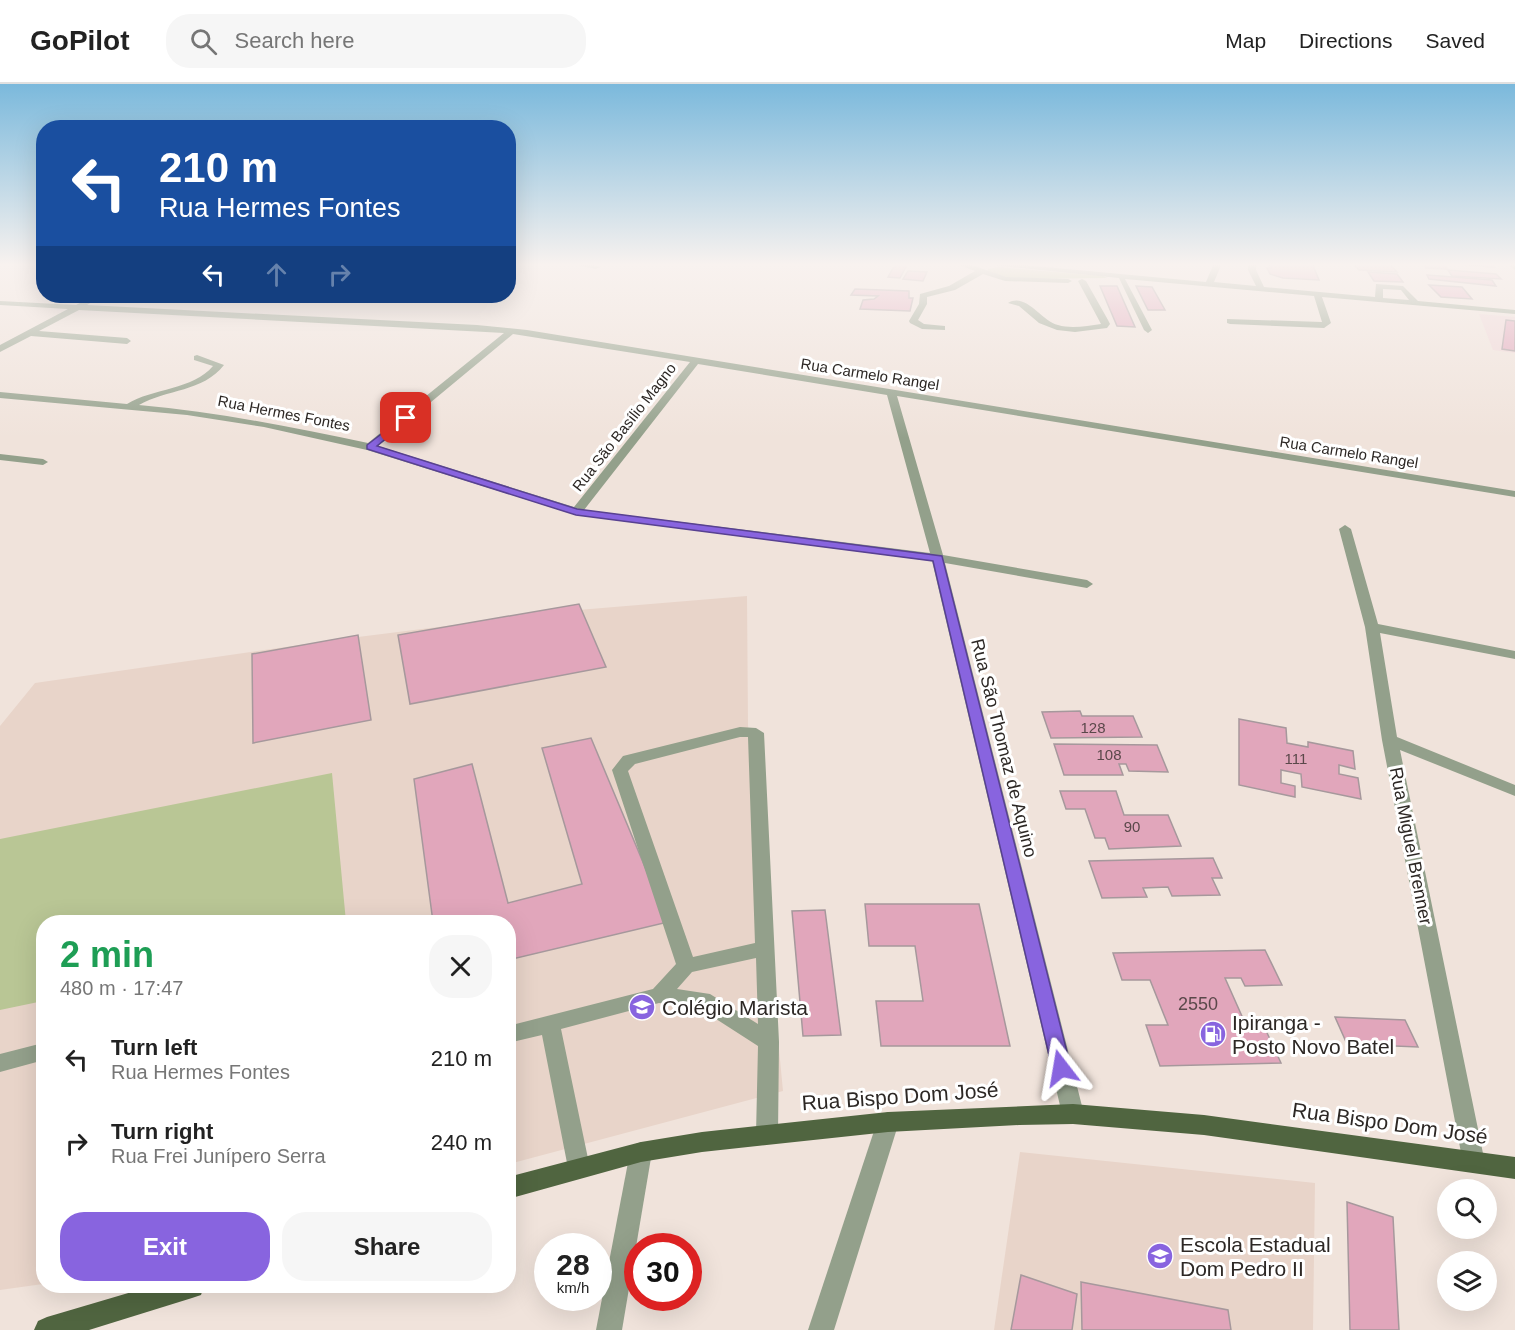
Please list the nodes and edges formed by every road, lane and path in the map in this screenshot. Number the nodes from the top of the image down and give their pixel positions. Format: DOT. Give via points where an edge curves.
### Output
graph roads {
  1 [pos="51,321"];
  2 [pos="333,321"];
  3 [pos="913,321"];
  4 [pos="1043,321"];
  5 [pos="1104,321"];
  6 [pos="1143,321"];
  7 [pos="1233,321"];
  8 [pos="1326,321"];
  9 [pos="942,328"];
  10 [pos="1148,330"];
  11 [pos="512,331"];
  12 [pos="29,333"];
  13 [pos="127,341"];
  14 [pos="0,349"];
  15 [pos="197,358"];
  16 [pos="696,360"];
  17 [pos="891,392"];
  18 [pos="0,395"];
  19 [pos="128,407"];
  20 [pos="370,447"];
  21 [pos="0,457"];
  22 [pos="43,462"];
  23 [pos="1515,494"];
  24 [pos="576,512"];
  25 [pos="1345,529"];
  26 [pos="938,558"];
  27 [pos="1087,584"];
  28 [pos="1372,627"];
  29 [pos="1515,655"];
  30 [pos="1390,740"];
  31 [pos="1515,791"];
  32 [pos="764,949"];
  33 [pos="686,966"];
  34 [pos="659,995"];
  35 [pos="550,1024"];
  36 [pos="516,1033"];
  37 [pos="769,1042"];
  38 [pos="36,1054"];
  39 [pos="0,1063"];
  40 [pos="1073,1114"];
  41 [pos="888,1122"];
  42 [pos="767,1134"];
  43 [pos="641,1152"];
  44 [pos="1474,1163"];
  45 [pos="579,1168"];
  46 [pos="1515,1168"];
  47 [pos="516,1186"];
  48 [pos="169,1293"];
  49 [pos="47,1330"];
  50 [pos="609,1330"];
  51 [pos="821,1330"];
  1 -- 12 [label="street"];
  2 -- 11 [label="street, Rua Carmelo Rangel"];
  3 -- 9 [label="street"];
  4 -- 5 [label="street" via="1056,327 1084,329 1104,326"];
  6 -- 10 [label="street"];
  7 -- 8 [label="street" via="1321,326"];
  11 -- 16 [label="street, Rua Carmelo Rangel"];
  11 -- 20 [label="street"];
  12 -- 13 [label="street"];
  12 -- 14 [label="street"];
  15 -- 19 [label="street" via="219,365 188,386 149,396"];
  16 -- 17 [label="street, Rua Carmelo Rangel"];
  16 -- 24 [label="street, Rua São Basílio Magno"];
  17 -- 23 [label="street, Rua Carmelo Rangel"];
  17 -- 26 [label="street, Rua São Thomaz de Aquino"];
  18 -- 19 [label="street, Rua Hermes Fontes"];
  19 -- 20 [label="street, Rua Hermes Fontes" via="264,424"];
  20 -- 24 [label="street, Rua Hermes Fontes"];
  21 -- 22 [label="street"];
  24 -- 26 [label="street, Rua Hermes Fontes"];
  25 -- 28 [label="street, Rua Miguel Brenner"];
  26 -- 27 [label="street, Rua Hermes Fontes"];
  26 -- 40 [label="street, Rua São Thomaz de Aquino"];
  28 -- 29 [label="street"];
  28 -- 30 [label="street, Rua Miguel Brenner"];
  30 -- 31 [label="street"];
  30 -- 44 [label="street, Rua Miguel Brenner"];
  32 -- 33 [label="street"];
  32 -- 33 [label="street" via="756,733 740,732 629,760 620,770"];
  32 -- 37 [label="street"];
  33 -- 34 [label="street"];
  34 -- 35 [label="street"];
  34 -- 37 [label="street" via="703,1000"];
  35 -- 36 [label="street"];
  35 -- 45 [label="street"];
  37 -- 42 [label="street"];
  38 -- 39 [label="street"];
  40 -- 41 [label="main road, Rua Bispo Dom José"];
  40 -- 44 [label="main road, Rua Bispo Dom José" via="1215,1126"];
  41 -- 42 [label="main road, Rua Bispo Dom José"];
  41 -- 51 [label="street"];
  42 -- 43 [label="main road, Rua Bispo Dom José"];
  43 -- 45 [label="main road, Rua Bispo Dom José"];
  43 -- 50 [label="street"];
  44 -- 46 [label="main road, Rua Bispo Dom José"];
  45 -- 47 [label="main road, Rua Bispo Dom José"];
  48 -- 49 [label="main road"];
}
